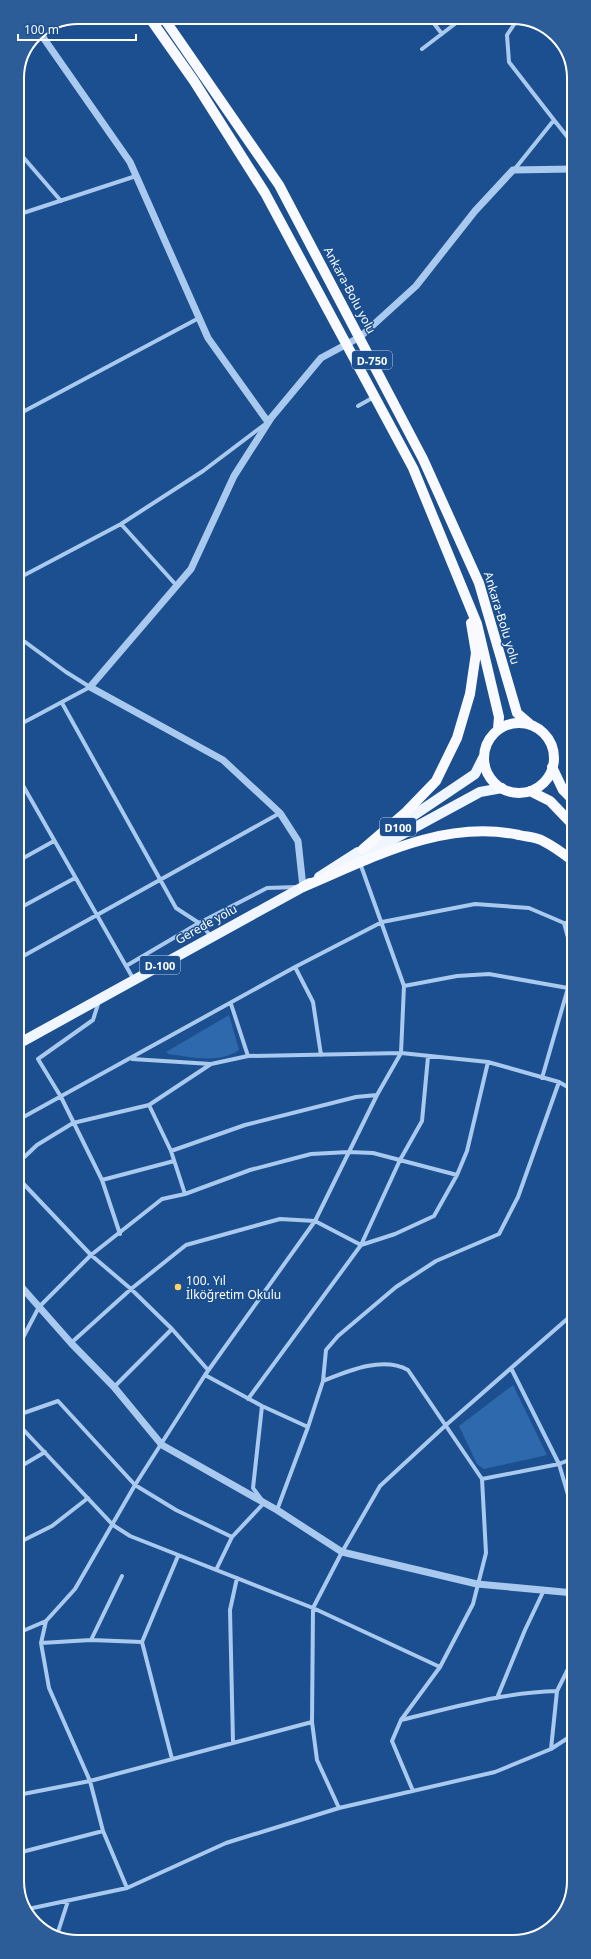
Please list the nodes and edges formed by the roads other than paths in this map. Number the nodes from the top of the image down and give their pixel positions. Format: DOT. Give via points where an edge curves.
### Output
graph roads {
  1 [pos="153,24"];
  2 [pos="168,24"];
  3 [pos="434,24"];
  4 [pos="455,24"];
  5 [pos="515,24"];
  6 [pos="442,34"];
  7 [pos="43,37"];
  8 [pos="422,49"];
  9 [pos="554,120"];
  10 [pos="567,136"];
  11 [pos="24,158"];
  12 [pos="567,169"];
  13 [pos="513,170"];
  14 [pos="136,176"];
  15 [pos="61,201"];
  16 [pos="24,213"];
  17 [pos="200,317"];
  18 [pos="360,337"];
  19 [pos="347,344"];
  20 [pos="375,396"];
  21 [pos="358,406"];
  22 [pos="24,411"];
  23 [pos="268,422"];
  24 [pos="121,524"];
  25 [pos="24,575"];
  26 [pos="177,586"];
  27 [pos="468,599"];
  28 [pos="24,641"];
  29 [pos="90,687"];
  30 [pos="62,703"];
  31 [pos="24,722"];
  32 [pos="531,725"];
  33 [pos="498,729"];
  34 [pos="483,758"];
  35 [pos="552,767"];
  36 [pos="24,786"];
  37 [pos="502,788"];
  38 [pos="530,791"];
  39 [pos="567,794"];
  40 [pos="280,813"];
  41 [pos="567,818"];
  42 [pos="54,841"];
  43 [pos="359,856"];
  44 [pos="567,857"];
  45 [pos="24,858"];
  46 [pos="75,878"];
  47 [pos="160,880"];
  48 [pos="303,886"];
  49 [pos="24,906"];
  50 [pos="96,915"];
  51 [pos="382,922"];
  52 [pos="199,923"];
  53 [pos="564,923"];
  54 [pos="567,934"];
  55 [pos="211,936"];
  56 [pos="24,956"];
  57 [pos="126,966"];
  58 [pos="295,967"];
  59 [pos="134,980"];
  60 [pos="404,986"];
  61 [pos="567,988"];
  62 [pos="567,991"];
  63 [pos="99,999"];
  64 [pos="231,1004"];
  65 [pos="24,1041"];
  66 [pos="401,1053"];
  67 [pos="321,1055"];
  68 [pos="248,1056"];
  69 [pos="428,1057"];
  70 [pos="132,1059"];
  71 [pos="488,1062"];
  72 [pos="211,1064"];
  73 [pos="542,1078"];
  74 [pos="559,1082"];
  75 [pos="567,1086"];
  76 [pos="378,1095"];
  77 [pos="61,1097"];
  78 [pos="149,1105"];
  79 [pos="24,1117"];
  80 [pos="73,1122"];
  81 [pos="171,1151"];
  82 [pos="349,1152"];
  83 [pos="24,1157"];
  84 [pos="400,1160"];
  85 [pos="174,1161"];
  86 [pos="457,1175"];
  87 [pos="102,1180"];
  88 [pos="24,1184"];
  89 [pos="185,1194"];
  90 [pos="315,1221"];
  91 [pos="120,1234"];
  92 [pos="361,1245"];
  93 [pos="91,1255"];
  94 [pos="131,1289"];
  95 [pos="24,1290"];
  96 [pos="39,1307"];
  97 [pos="567,1318"];
  98 [pos="172,1330"];
  99 [pos="24,1336"];
  100 [pos="70,1343"];
  101 [pos="511,1368"];
  102 [pos="208,1370"];
  103 [pos="205,1375"];
  104 [pos="323,1381"];
  105 [pos="114,1387"];
  106 [pos="248,1399"];
  107 [pos="262,1406"];
  108 [pos="24,1413"];
  109 [pos="446,1425"];
  110 [pos="308,1427"];
  111 [pos="24,1430"];
  112 [pos="162,1445"];
  113 [pos="45,1452"];
  114 [pos="567,1461"];
  115 [pos="24,1464"];
  116 [pos="559,1464"];
  117 [pos="482,1479"];
  118 [pos="135,1485"];
  119 [pos="567,1491"];
  120 [pos="88,1498"];
  121 [pos="264,1503"];
  122 [pos="277,1510"];
  123 [pos="113,1525"];
  124 [pos="232,1537"];
  125 [pos="24,1540"];
  126 [pos="342,1552"];
  127 [pos="178,1556"];
  128 [pos="216,1570"];
  129 [pos="122,1576"];
  130 [pos="237,1578"];
  131 [pos="477,1584"];
  132 [pos="544,1590"];
  133 [pos="567,1592"];
  134 [pos="314,1608"];
  135 [pos="46,1621"];
  136 [pos="24,1630"];
  137 [pos="91,1640"];
  138 [pos="142,1642"];
  139 [pos="41,1643"];
  140 [pos="440,1667"];
  141 [pos="567,1671"];
  142 [pos="557,1691"];
  143 [pos="497,1698"];
  144 [pos="401,1720"];
  145 [pos="312,1722"];
  146 [pos="567,1739"];
  147 [pos="233,1743"];
  148 [pos="551,1749"];
  149 [pos="172,1759"];
  150 [pos="90,1781"];
  151 [pos="413,1791"];
  152 [pos="24,1795"];
  153 [pos="339,1808"];
  154 [pos="103,1832"];
  155 [pos="24,1852"];
  156 [pos="127,1888"];
  157 [pos="68,1901"];
  158 [pos="31,1908"];
  159 [pos="58,1931"];
  1 -- 19 [label="highway" via="194,81 265,193"];
  2 -- 18 [label="highway, Ankara-Bolu yolu / D-750" via="279,185"];
  3 -- 6 [label="street"];
  4 -- 6 [label="street"];
  5 -- 9 [label="street" via="507,35 509,62"];
  6 -- 8 [label="street"];
  7 -- 14 [label="street" via="130,162"];
  9 -- 10 [label="street"];
  9 -- 13 [label="street"];
  11 -- 15 [label="street"];
  12 -- 13 [label="street"];
  13 -- 18 [label="street" via="475,211 416,286"];
  14 -- 15 [label="street"];
  14 -- 17 [label="street"];
  15 -- 16 [label="street"];
  17 -- 22 [label="street"];
  17 -- 23 [label="street" via="208,338"];
  18 -- 19 [label="street"];
  18 -- 32 [label="highway, Ankara-Bolu yolu / D-750" via="423,459 479,583 517,713"];
  19 -- 20 [label="highway"];
  19 -- 23 [label="street" via="321,358"];
  20 -- 21 [label="street"];
  20 -- 27 [label="highway" via="413,468"];
  23 -- 24 [label="street" via="202,471"];
  23 -- 26 [label="street" via="234,476 191,569"];
  24 -- 25 [label="street"];
  24 -- 26 [label="street"];
  26 -- 29 [label="street"];
  27 -- 33 [label="highway" via="490,675 499,718"];
  27 -- 43 [label="highway" via="476,653 470,694 457,738 436,781"];
  28 -- 29 [label="street"];
  29 -- 30 [label="street"];
  29 -- 40 [label="street" via="223,760"];
  30 -- 31 [label="street"];
  30 -- 47 [label="street"];
  32 -- 33 [label="highway" via="509,724"];
  32 -- 35 [label="highway" via="540,730 552,747"];
  33 -- 34 [label="highway, D100" via="490,737"];
  34 -- 37 [label="highway" via="488,776"];
  34 -- 43 [label="main road, D100" via="475,774"];
  35 -- 38 [label="highway" via="540,786"];
  35 -- 39 [label="highway"];
  36 -- 42 [label="street"];
  37 -- 38 [label="highway, D100" via="520,793"];
  37 -- 43 [label="main road, D100" via="480,792"];
  38 -- 41 [label="highway, D100" via="550,801"];
  40 -- 47 [label="street"];
  40 -- 48 [label="street" via="298,841"];
  42 -- 45 [label="street"];
  42 -- 46 [label="street"];
  43 -- 44 [label="highway" via="448,834 475,831 505,832 542,840"];
  43 -- 48 [label="highway"];
  43 -- 51 [label="street"];
  46 -- 49 [label="street"];
  46 -- 50 [label="street"];
  47 -- 50 [label="street"];
  47 -- 52 [label="street" via="176,908"];
  48 -- 52 [label="street" via="267,888"];
  48 -- 55 [label="main road, Gerede yolu / D-100"];
  50 -- 56 [label="street"];
  50 -- 57 [label="street"];
  51 -- 53 [label="street" via="475,904 529,908"];
  51 -- 58 [label="street"];
  51 -- 60 [label="street"];
  52 -- 55 [label="street"];
  52 -- 57 [label="street"];
  53 -- 54 [label="street"];
  55 -- 59 [label="main road, Gerede yolu / D-100"];
  57 -- 59 [label="street"];
  58 -- 64 [label="street"];
  58 -- 67 [label="street" via="313,1002"];
  59 -- 63 [label="main road, Gerede yolu / D-100"];
  60 -- 61 [label="street" via="457,976 489,974"];
  60 -- 66 [label="street"];
  62 -- 73 [label="street"];
  63 -- 65 [label="main road, Gerede yolu / D-100"];
  63 -- 77 [label="street" via="93,1020 38,1059"];
  64 -- 68 [label="street"];
  64 -- 70 [label="street" via="190,1024"];
  66 -- 67 [label="street"];
  66 -- 69 [label="street"];
  66 -- 76 [label="street"];
  67 -- 68 [label="street"];
  68 -- 72 [label="street"];
  69 -- 71 [label="street"];
  69 -- 84 [label="street" via="422,1121"];
  70 -- 72 [label="street"];
  70 -- 77 [label="street"];
  71 -- 73 [label="street"];
  71 -- 86 [label="street" via="467,1151"];
  72 -- 78 [label="street"];
  73 -- 74 [label="street"];
  74 -- 75 [label="street"];
  74 -- 104 [label="street" via="518,1197 499,1234 436,1260 396,1287 338,1336 326,1350"];
  76 -- 81 [label="street" via="356,1097 245,1125"];
  76 -- 82 [label="street"];
  77 -- 79 [label="street"];
  77 -- 80 [label="street"];
  78 -- 80 [label="street"];
  78 -- 81 [label="street"];
  80 -- 83 [label="street" via="37,1145"];
  80 -- 87 [label="street"];
  81 -- 85 [label="street"];
  82 -- 84 [label="street" via="373,1153"];
  82 -- 89 [label="street" via="303,1156 250,1170"];
  82 -- 90 [label="street"];
  84 -- 86 [label="street"];
  84 -- 92 [label="street"];
  85 -- 87 [label="street"];
  85 -- 89 [label="street"];
  86 -- 92 [label="street" via="434,1216 395,1234"];
  87 -- 91 [label="street"];
  88 -- 93 [label="street"];
  89 -- 91 [label="street" via="162,1199"];
  90 -- 92 [label="street"];
  90 -- 94 [label="street" via="280,1218 186,1245"];
  90 -- 102 [label="street"];
  91 -- 93 [label="street"];
  92 -- 106 [label="street"];
  93 -- 94 [label="street"];
  93 -- 96 [label="street"];
  94 -- 98 [label="street"];
  94 -- 100 [label="street"];
  95 -- 96 [label="street"];
  96 -- 99 [label="street"];
  96 -- 100 [label="street"];
  97 -- 101 [label="street"];
  98 -- 102 [label="street"];
  98 -- 105 [label="street"];
  100 -- 105 [label="street"];
  101 -- 109 [label="street"];
  101 -- 116 [label="street"];
  102 -- 103 [label="street"];
  103 -- 106 [label="street"];
  103 -- 112 [label="street"];
  104 -- 109 [label="street" via="353,1369 398,1364 408,1370"];
  104 -- 110 [label="street"];
  105 -- 112 [label="street"];
  106 -- 107 [label="street"];
  107 -- 110 [label="street"];
  107 -- 121 [label="street" via="253,1488"];
  108 -- 118 [label="street" via="58,1401"];
  109 -- 117 [label="street"];
  109 -- 126 [label="street" via="380,1486"];
  110 -- 122 [label="street"];
  111 -- 113 [label="street"];
  112 -- 118 [label="street"];
  112 -- 121 [label="street"];
  113 -- 115 [label="street"];
  113 -- 120 [label="street"];
  114 -- 116 [label="street"];
  116 -- 117 [label="street"];
  116 -- 119 [label="street"];
  117 -- 131 [label="street" via="486,1553"];
  118 -- 123 [label="street"];
  118 -- 124 [label="street" via="176,1510"];
  120 -- 123 [label="street"];
  120 -- 125 [label="street" via="52,1526"];
  121 -- 122 [label="street"];
  121 -- 124 [label="street"];
  122 -- 126 [label="street"];
  123 -- 127 [label="street" via="130,1536"];
  123 -- 135 [label="street" via="75,1589"];
  124 -- 128 [label="street"];
  126 -- 131 [label="street"];
  126 -- 134 [label="street"];
  127 -- 128 [label="street"];
  127 -- 138 [label="street"];
  128 -- 130 [label="street"];
  129 -- 137 [label="street"];
  130 -- 134 [label="street"];
  130 -- 147 [label="street" via="230,1610"];
  131 -- 132 [label="street"];
  131 -- 140 [label="street" via="472,1604"];
  132 -- 133 [label="street"];
  132 -- 143 [label="street"];
  134 -- 140 [label="street"];
  134 -- 145 [label="street"];
  135 -- 136 [label="street"];
  135 -- 139 [label="street"];
  137 -- 138 [label="street"];
  137 -- 139 [label="street"];
  138 -- 149 [label="street"];
  139 -- 150 [label="street" via="49,1688"];
  140 -- 144 [label="street"];
  141 -- 142 [label="street"];
  142 -- 143 [label="street" via="539,1691"];
  142 -- 148 [label="street"];
  143 -- 144 [label="street"];
  144 -- 151 [label="street" via="392,1741"];
  145 -- 147 [label="street"];
  145 -- 153 [label="street" via="317,1760"];
  146 -- 148 [label="street"];
  147 -- 149 [label="street"];
  148 -- 151 [label="street" via="495,1772"];
  149 -- 150 [label="street"];
  150 -- 152 [label="street"];
  150 -- 154 [label="street"];
  151 -- 153 [label="street"];
  153 -- 156 [label="street" via="226,1843"];
  154 -- 155 [label="street"];
  154 -- 156 [label="street"];
  156 -- 157 [label="street"];
  157 -- 158 [label="street"];
  157 -- 159 [label="street"];
}
